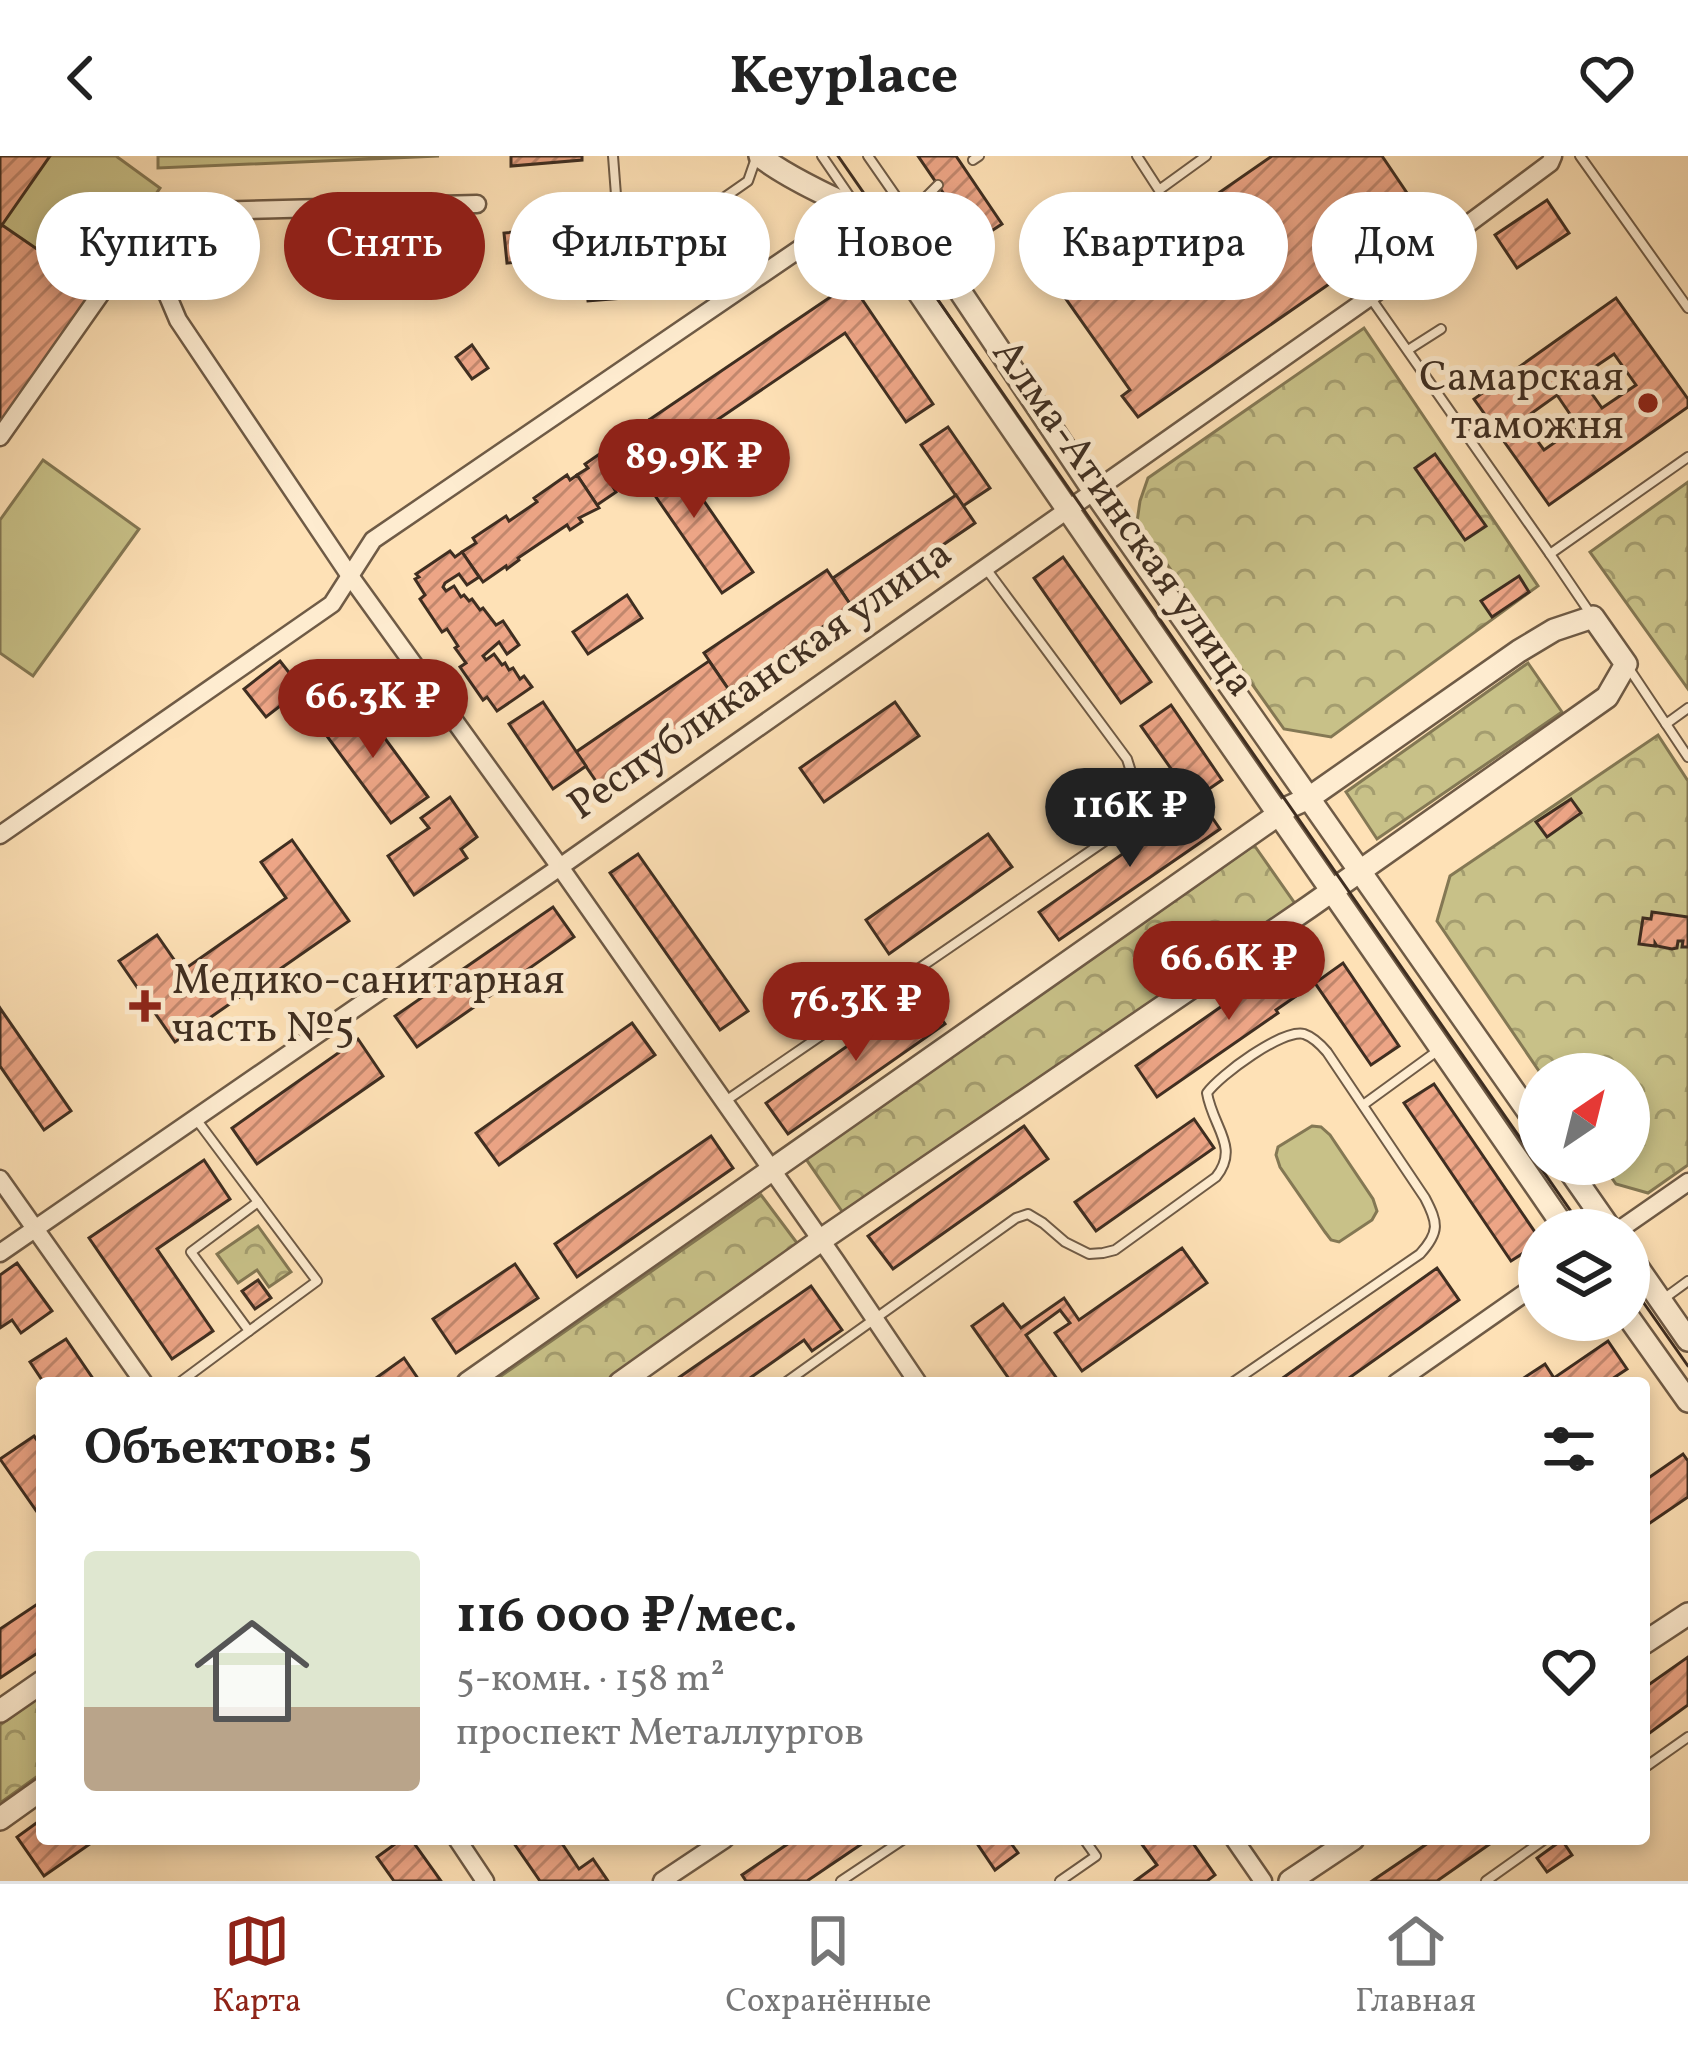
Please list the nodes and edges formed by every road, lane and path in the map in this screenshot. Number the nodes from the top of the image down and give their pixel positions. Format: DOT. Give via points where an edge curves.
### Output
graph roads {
  1 [pos="613,156"];
  2 [pos="758,156"];
  3 [pos="822,156"];
  4 [pos="868,156"];
  5 [pos="1137,156"];
  6 [pos="1206,156"];
  7 [pos="1552,156"];
  8 [pos="1580,156"];
  9 [pos="938,185"];
  10 [pos="823,192"];
  11 [pos="847,192"];
  12 [pos="893,192"];
  13 [pos="930,192"];
  14 [pos="1477,217"];
  15 [pos="794,252"];
  16 [pos="97,300"];
  17 [pos="169,300"];
  18 [pos="924,300"];
  19 [pos="966,300"];
  20 [pos="1366,300"];
  21 [pos="1372,300"];
  22 [pos="1688,308"];
  23 [pos="1441,328"];
  24 [pos="1408,350"];
  25 [pos="0,437"];
  26 [pos="1688,458"];
  27 [pos="1093,490"];
  28 [pos="1066,510"];
  29 [pos="1550,554"];
  30 [pos="985,567"];
  31 [pos="350,576"];
  32 [pos="1593,617"];
  33 [pos="1626,664"];
  34 [pos="1688,708"];
  35 [pos="1666,724"];
  36 [pos="1688,757"];
  37 [pos="1310,798"];
  38 [pos="1279,815"];
  39 [pos="0,835"];
  40 [pos="560,867"];
  41 [pos="1360,870"];
  42 [pos="1332,889"];
  43 [pos="1442,1048"];
  44 [pos="1518,1097"];
  45 [pos="723,1103"];
  46 [pos="1363,1105"];
  47 [pos="196,1118"];
  48 [pos="772,1170"];
  49 [pos="0,1179"];
  50 [pos="1688,1182"];
  51 [pos="1581,1185"];
  52 [pos="258,1202"];
  53 [pos="1552,1209"];
  54 [pos="1599,1209"];
  55 [pos="1647,1209"];
  56 [pos="35,1228"];
  57 [pos="821,1240"];
  58 [pos="0,1253"];
  59 [pos="1688,1281"];
  60 [pos="1650,1285"];
  61 [pos="1518,1298"];
  62 [pos="1661,1301"];
  63 [pos="874,1319"];
  64 [pos="249,1331"];
  65 [pos="1688,1340"];
  66 [pos="1645,1341"];
  67 [pos="140,1377"];
  68 [pos="186,1377"];
  69 [pos="477,1377"];
  70 [pos="628,1377"];
  71 [pos="795,1377"];
  72 [pos="914,1377"];
  73 [pos="1241,1377"];
  74 [pos="1405,1377"];
  75 [pos="1688,1401"];
  76 [pos="1688,1614"];
  77 [pos="1650,1639"];
  78 [pos="36,1686"];
  79 [pos="0,1711"];
  80 [pos="1688,1737"];
  81 [pos="1650,1764"];
  82 [pos="36,1794"];
  83 [pos="0,1819"];
  84 [pos="461,1845"];
  85 [pos="716,1845"];
  86 [pos="895,1845"];
  87 [pos="1088,1845"];
  88 [pos="1238,1845"];
  89 [pos="1344,1845"];
  90 [pos="1537,1845"];
  91 [pos="485,1881"];
  92 [pos="662,1881"];
  93 [pos="841,1881"];
  94 [pos="1060,1881"];
  95 [pos="1263,1881"];
  96 [pos="1290,1881"];
  97 [pos="1486,1881"];
  1 -- 2 [label="lane" via="617,208 715,204 748,181"];
  2 -- 10 [label="street, Алма-Атинская улица"];
  3 -- 11 [label="lane"];
  4 -- 12 [label="lane"];
  5 -- 6 [label="lane" via="1159,190"];
  7 -- 14 [label="street, Республиканская улица"];
  8 -- 22 [label="lane"];
  9 -- 13 [label="lane"];
  15 -- 31 [label="street" via="374,540"];
  16 -- 25 [label="street"];
  17 -- 31 [label="street"];
  18 -- 28 [label="street, Алма-Атинская улица"];
  19 -- 27 [label="street, Алма-Атинская улица"];
  20 -- 27 [label="street, Республиканская улица"];
  21 -- 24 [label="lane"];
  23 -- 24 [label="lane"];
  24 -- 29 [label="lane"];
  26 -- 29 [label="lane"];
  27 -- 28 [label="street, Республиканская улица"];
  27 -- 37 [label="street, Алма-Атинская улица"];
  28 -- 30 [label="street, Республиканская улица"];
  28 -- 38 [label="street, Алма-Атинская улица"];
  29 -- 32 [label="lane"];
  30 -- 40 [label="street, Республиканская улица"];
  30 -- 45 [label="lane" via="1127,759 1139,797 1135,814"];
  31 -- 39 [label="street" via="332,604"];
  31 -- 40 [label="street"];
  32 -- 33 [label="street"];
  32 -- 37 [label="street" via="1519,651"];
  33 -- 35 [label="lane"];
  33 -- 41 [label="street" via="1607,698"];
  34 -- 35 [label="lane"];
  35 -- 36 [label="lane"];
  37 -- 38 [label="street"];
  37 -- 41 [label="street, Алма-Атинская улица"];
  38 -- 42 [label="street, Алма-Атинская улица"];
  38 -- 48 [label="street"];
  40 -- 45 [label="street"];
  40 -- 47 [label="street, Республиканская улица"];
  41 -- 42 [label="street"];
  41 -- 44 [label="street, Алма-Атинская улица"];
  42 -- 43 [label="street, Алма-Атинская улица"];
  42 -- 57 [label="street"];
  43 -- 46 [label="lane"];
  43 -- 53 [label="street, Алма-Атинская улица"];
  45 -- 48 [label="street"];
  46 -- 63 [label="lane" via="1312,1037 1284,1036 1207,1093 1228,1151 1216,1177 1115,1250 1088,1254 1028,1214"];
  46 -- 73 [label="lane" via="1435,1217 1431,1242"];
  47 -- 52 [label="lane"];
  47 -- 56 [label="street, Республиканская улица"];
  48 -- 57 [label="street"];
  48 -- 69 [label="street"];
  49 -- 56 [label="street"];
  50 -- 55 [label="street"];
  51 -- 54 [label="street"];
  52 -- 64 [label="lane" via="316,1281"];
  52 -- 64 [label="lane" via="191,1252"];
  56 -- 58 [label="street, Республиканская улица"];
  56 -- 67 [label="street"];
  57 -- 63 [label="street"];
  57 -- 70 [label="street"];
  59 -- 62 [label="lane"];
  60 -- 62 [label="street"];
  61 -- 74 [label="street"];
  62 -- 65 [label="street"];
  63 -- 71 [label="lane"];
  63 -- 72 [label="street"];
  64 -- 68 [label="lane"];
  66 -- 75 [label="street"];
  76 -- 77 [label="street"];
  78 -- 79 [label="street"];
  80 -- 81 [label="lane"];
  82 -- 83 [label="street"];
  84 -- 91 [label="street"];
  85 -- 92 [label="street"];
  86 -- 93 [label="lane"];
  87 -- 94 [label="lane" via="1096,1856"];
  88 -- 95 [label="street"];
  89 -- 96 [label="street"];
  90 -- 97 [label="lane"];
}
